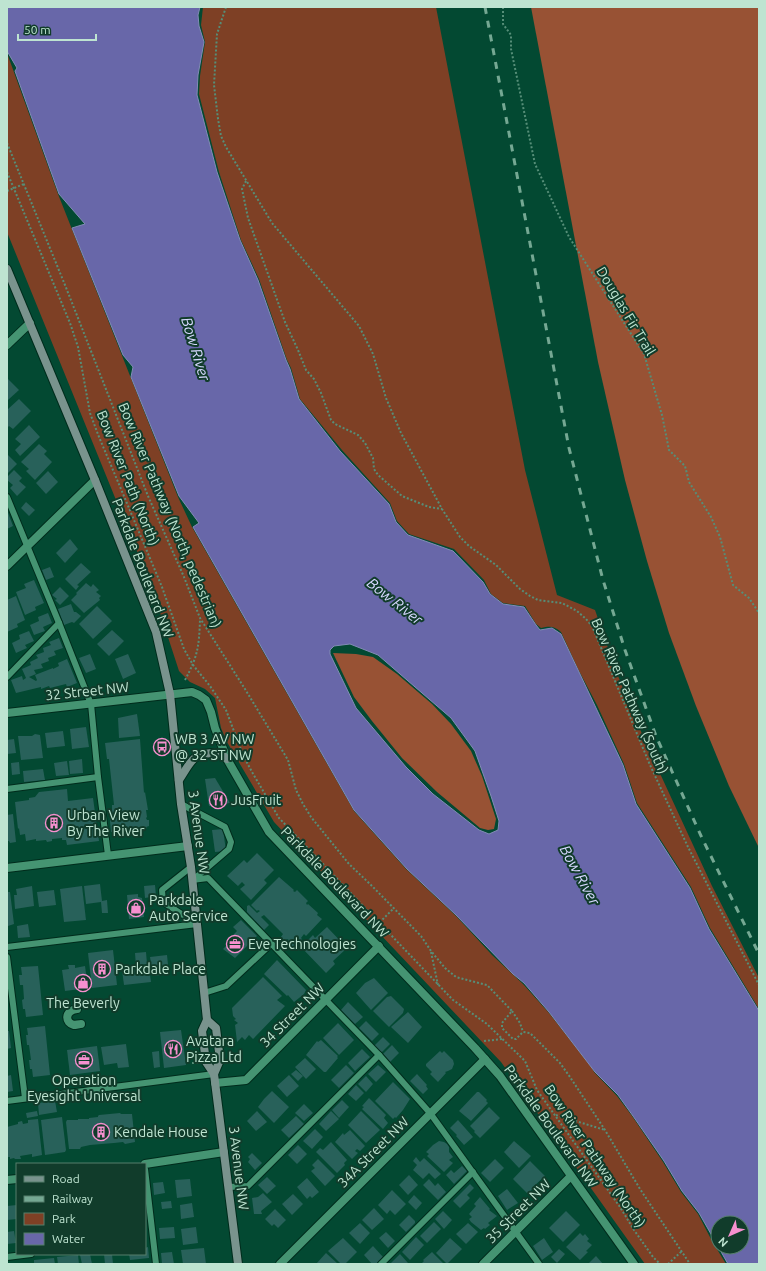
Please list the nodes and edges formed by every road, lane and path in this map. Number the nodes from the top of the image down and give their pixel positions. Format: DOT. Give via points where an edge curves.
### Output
graph roads {
  1 [pos="226,7"];
  2 [pos="503,7"];
  3 [pos="7,143"];
  4 [pos="7,173"];
  5 [pos="246,181"];
  6 [pos="24,184"];
  7 [pos="13,188"];
  8 [pos="7,191"];
  9 [pos="7,269"];
  10 [pos="30,323"];
  11 [pos="7,345"];
  12 [pos="95,480"];
  13 [pos="7,497"];
  14 [pos="442,509"];
  15 [pos="28,546"];
  16 [pos="7,566"];
  17 [pos="162,587"];
  18 [pos="759,613"];
  19 [pos="200,618"];
  20 [pos="59,623"];
  21 [pos="193,665"];
  22 [pos="7,677"];
  23 [pos="185,680"];
  24 [pos="170,694"];
  25 [pos="91,704"];
  26 [pos="7,713"];
  27 [pos="227,759"];
  28 [pos="98,777"];
  29 [pos="179,780"];
  30 [pos="7,789"];
  31 [pos="182,804"];
  32 [pos="188,846"];
  33 [pos="108,855"];
  34 [pos="191,866"];
  35 [pos="7,868"];
  36 [pos="192,880"];
  37 [pos="394,908"];
  38 [pos="379,923"];
  39 [pos="197,924"];
  40 [pos="374,928"];
  41 [pos="271,944"];
  42 [pos="379,946"];
  43 [pos="7,947"];
  44 [pos="431,951"];
  45 [pos="7,957"];
  46 [pos="759,985"];
  47 [pos="438,986"];
  48 [pos="204,993"];
  49 [pos="324,1000"];
  50 [pos="77,1009"];
  51 [pos="512,1011"];
  52 [pos="207,1020"];
  53 [pos="81,1024"];
  54 [pos="524,1032"];
  55 [pos="503,1039"];
  56 [pos="484,1042"];
  57 [pos="379,1055"];
  58 [pos="485,1059"];
  59 [pos="214,1074"];
  60 [pos="215,1083"];
  61 [pos="25,1098"];
  62 [pos="7,1101"];
  63 [pos="430,1113"];
  64 [pos="555,1114"];
  65 [pos="605,1130"];
  66 [pos="224,1152"];
  67 [pos="146,1164"];
  68 [pos="473,1172"];
  69 [pos="571,1176"];
  70 [pos="146,1178"];
  71 [pos="228,1187"];
  72 [pos="516,1231"];
  73 [pos="153,1239"];
  74 [pos="146,1240"];
  75 [pos="682,1251"];
  76 [pos="23,1255"];
  77 [pos="7,1257"];
  78 [pos="156,1264"];
  79 [pos="238,1264"];
  80 [pos="280,1264"];
  81 [pos="381,1264"];
  82 [pos="483,1264"];
  83 [pos="539,1264"];
  84 [pos="634,1264"];
  85 [pos="660,1264"];
  86 [pos="668,1264"];
  87 [pos="690,1264"];
  1 -- 5 [label="path, Bow River Pathway (South)" via="217,34 214,85 221,136"];
  2 -- 18 [label="path, Douglas Fir Trail" via="503,24 511,35 511,49 535,164 569,237 644,354 662,415 669,450 685,466 689,482 711,517 720,537 733,585 749,598"];
  3 -- 6 [label="path, Bow River Pathway (North, pedestrian)"];
  4 -- 7 [label="path, Bow River Path (North)"];
  5 -- 14 [label="path, Bow River Pathway (South)" via="272,223 360,326 373,354 389,407"];
  5 -- 14 [label="path" via="242,189 248,218 285,322 306,370 322,392 331,420 358,435 373,458 374,469 378,475 402,496 429,507"];
  6 -- 7 [label="path"];
  6 -- 19 [label="path, Bow River Pathway (North, pedestrian)" via="148,496"];
  7 -- 8 [label="path"];
  7 -- 17 [label="path, Bow River Path (North)" via="70,323 78,347 90,413 99,438"];
  9 -- 10 [label="main road, Parkdale Boulevard NW"];
  10 -- 11 [label="street"];
  10 -- 12 [label="main road, Parkdale Boulevard NW"];
  12 -- 15 [label="street"];
  12 -- 24 [label="main road, Parkdale Boulevard NW" via="156,632"];
  13 -- 15 [label="lane"];
  14 -- 46 [label="path, Bow River Pathway (South)" via="460,538 496,565 520,590 538,600 562,603 577,610 592,626 650,765 688,847"];
  15 -- 16 [label="street"];
  15 -- 20 [label="lane"];
  17 -- 21 [label="path, Bow River Pathway (North)" via="184,649"];
  19 -- 21 [label="path" via="199,644"];
  19 -- 37 [label="path, Bow River Pathway (North, pedestrian)" via="288,760 296,790 311,817 349,864"];
  20 -- 22 [label="lane"];
  20 -- 25 [label="lane"];
  21 -- 23 [label="path"];
  21 -- 38 [label="path, Bow River Pathway (North)" via="226,710 243,755 279,818"];
  24 -- 25 [label="street, 32 Street NW"];
  24 -- 27 [label="street, Parkdale Boulevard NW" via="192,692 206,700"];
  24 -- 29 [label="main road, 3 Avenue NW"];
  25 -- 26 [label="street, 32 Street NW"];
  25 -- 28 [label="lane"];
  27 -- 29 [label="main road" via="220,754 201,754 194,758"];
  27 -- 42 [label="street, Parkdale Boulevard NW" via="269,832"];
  28 -- 30 [label="lane"];
  28 -- 33 [label="lane"];
  29 -- 31 [label="main road, 3 Avenue NW"];
  31 -- 32 [label="main road, 3 Avenue NW"];
  31 -- 36 [label="lane" via="225,827 231,842 229,849"];
  32 -- 33 [label="street"];
  32 -- 34 [label="main road, 3 Avenue NW"];
  33 -- 35 [label="street"];
  34 -- 36 [label="main road, 3 Avenue NW"];
  34 -- 39 [label="lane" via="162,890 163,902"];
  36 -- 39 [label="main road, 3 Avenue NW"];
  36 -- 41 [label="lane" via="208,878"];
  37 -- 38 [label="path"];
  37 -- 44 [label="path, Bow River Pathway (North, pedestrian)" via="421,936"];
  38 -- 40 [label="path"];
  38 -- 47 [label="path, Bow River Pathway (North)"];
  39 -- 43 [label="lane"];
  39 -- 48 [label="main road, 3 Avenue NW"];
  41 -- 48 [label="lane" via="226,986"];
  41 -- 49 [label="lane"];
  42 -- 49 [label="street, 34 Street NW"];
  42 -- 58 [label="street, Parkdale Boulevard NW"];
  44 -- 47 [label="path"];
  44 -- 51 [label="path, Bow River Pathway (North, pedestrian)" via="456,977 487,985"];
  45 -- 61 [label="lane"];
  47 -- 55 [label="path, Bow River Pathway (North)"];
  48 -- 52 [label="main road, 3 Avenue NW"];
  49 -- 57 [label="lane"];
  49 -- 60 [label="street, 34 Street NW" via="246,1080"];
  50 -- 53 [label="street" via="68,1013 69,1022 73,1025"];
  51 -- 54 [label="path, Bow River Pathway (North, pedestrian)"];
  51 -- 54 [label="path" via="502,1023 502,1028 513,1039"];
  52 -- 59 [label="main road, 3 Avenue NW" via="202,1031 206,1062"];
  52 -- 59 [label="main road, 3 Avenue NW" via="216,1028 220,1060"];
  54 -- 65 [label="path" via="535,1036 560,1063"];
  55 -- 56 [label="path"];
  55 -- 64 [label="path, Bow River Pathway (North)" via="525,1061 537,1090"];
  57 -- 63 [label="lane"];
  57 -- 71 [label="lane" via="248,1186"];
  58 -- 63 [label="street, 34A Street NW"];
  58 -- 69 [label="street, Parkdale Boulevard NW" via="500,1076"];
  59 -- 60 [label="main road, 3 Avenue NW"];
  59 -- 61 [label="lane"];
  60 -- 66 [label="main road, 3 Avenue NW"];
  61 -- 62 [label="lane"];
  63 -- 68 [label="lane"];
  63 -- 80 [label="street, 34A Street NW"];
  64 -- 65 [label="path"];
  64 -- 85 [label="path, Bow River Pathway (North)"];
  65 -- 75 [label="path" via="640,1189"];
  66 -- 67 [label="street"];
  66 -- 71 [label="main road, 3 Avenue NW"];
  68 -- 72 [label="lane"];
  68 -- 81 [label="lane"];
  69 -- 72 [label="street, 35 Street NW"];
  69 -- 84 [label="street, Parkdale Boulevard NW"];
  70 -- 73 [label="lane"];
  71 -- 79 [label="main road, 3 Avenue NW"];
  72 -- 82 [label="street, 35 Street NW"];
  72 -- 83 [label="lane"];
  73 -- 74 [label="lane"];
  73 -- 78 [label="lane"];
  75 -- 86 [label="path"];
  75 -- 87 [label="path"];
  76 -- 77 [label="lane"];
}
